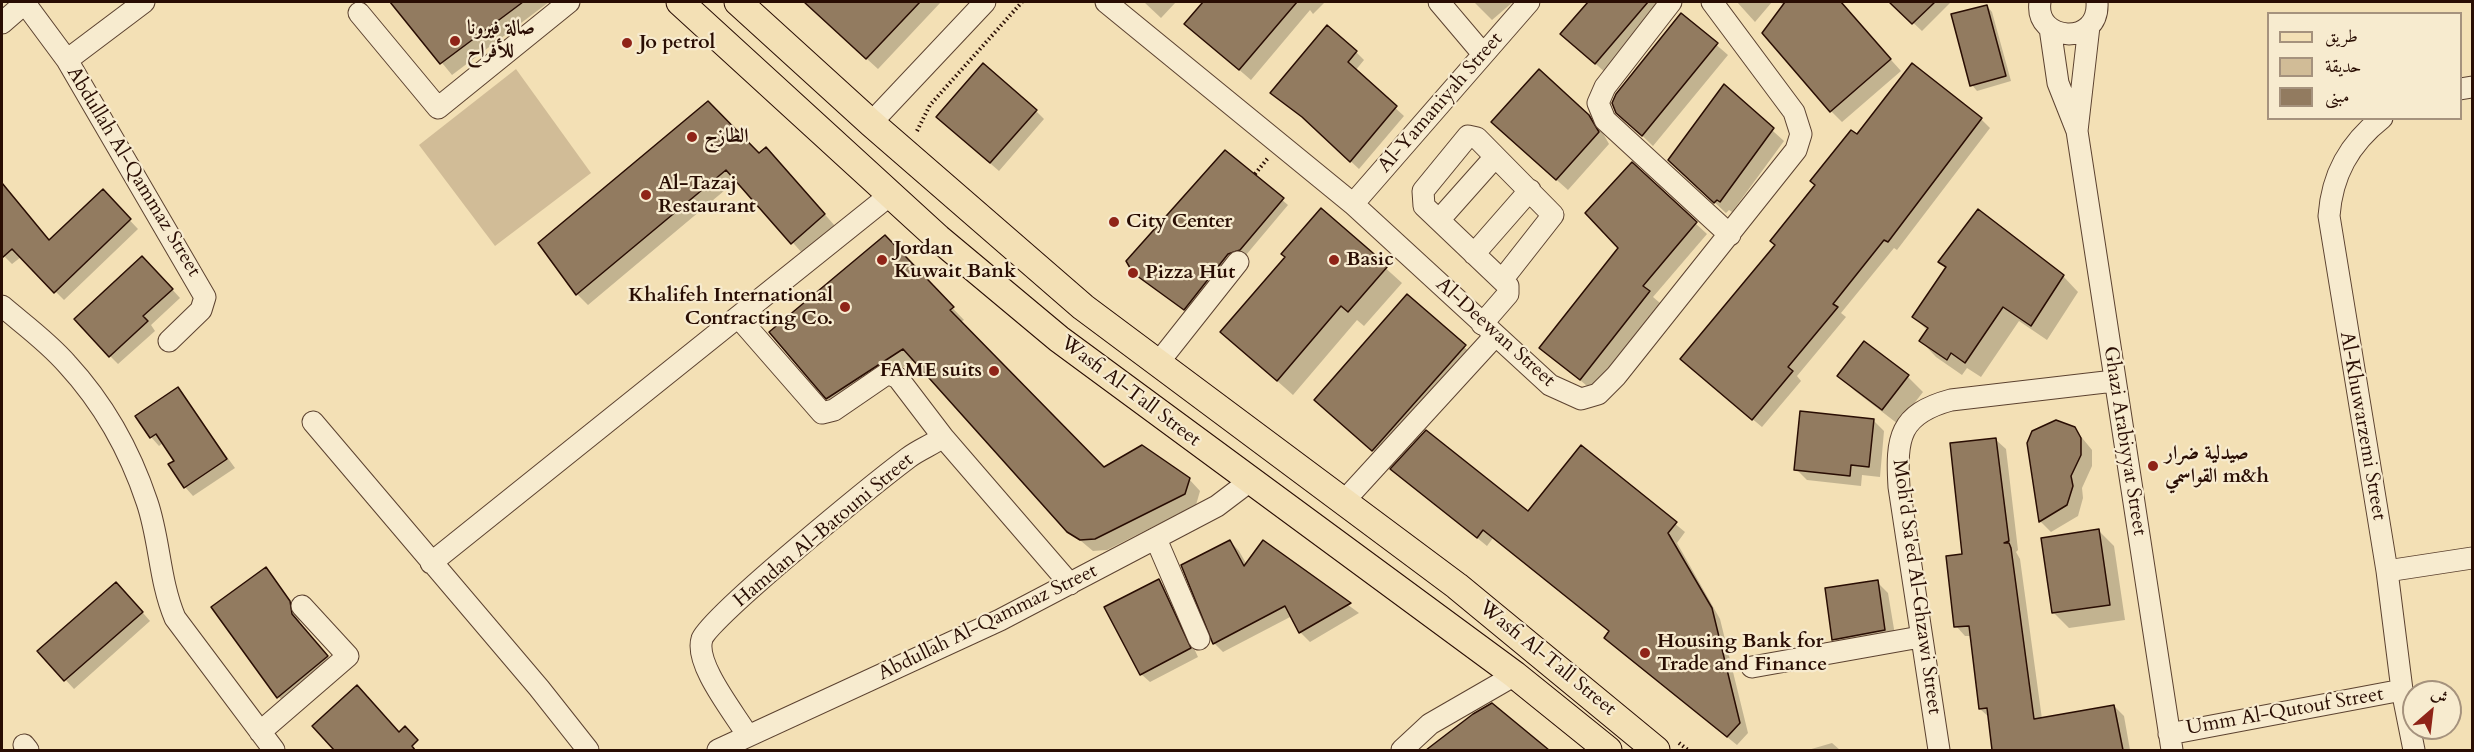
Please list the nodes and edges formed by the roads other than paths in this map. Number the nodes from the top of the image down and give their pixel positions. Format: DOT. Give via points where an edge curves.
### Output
graph roads {
  1 [pos="24,2"];
  2 [pos="144,2"];
  3 [pos="569,2"];
  4 [pos="680,2"];
  5 [pos="738,2"];
  6 [pos="985,2"];
  7 [pos="1106,2"];
  8 [pos="1439,2"];
  9 [pos="1529,2"];
  10 [pos="1671,2"];
  11 [pos="1712,2"];
  12 [pos="2038,3"];
  13 [pos="2099,11"];
  14 [pos="358,13"];
  15 [pos="2,23"];
  16 [pos="2050,28"];
  17 [pos="1483,54"];
  18 [pos="67,60"];
  19 [pos="2380,120"];
  20 [pos="871,123"];
  21 [pos="2077,131"];
  22 [pos="1495,157"];
  23 [pos="1530,190"];
  24 [pos="890,195"];
  25 [pos="1353,204"];
  26 [pos="1439,220"];
  27 [pos="1730,235"];
  28 [pos="1474,254"];
  29 [pos="1238,262"];
  30 [pos="1502,280"];
  31 [pos="2,306"];
  32 [pos="739,318"];
  33 [pos="1489,330"];
  34 [pos="169,341"];
  35 [pos="1158,363"];
  36 [pos="2114,381"];
  37 [pos="313,423"];
  38 [pos="943,437"];
  39 [pos="1250,481"];
  40 [pos="1344,501"];
  41 [pos="1156,540"];
  42 [pos="2472,558"];
  43 [pos="431,562"];
  44 [pos="2386,571"];
  45 [pos="1070,584"];
  46 [pos="302,606"];
  47 [pos="1920,637"];
  48 [pos="1199,639"];
  49 [pos="1752,667"];
  50 [pos="1515,675"];
  51 [pos="2402,690"];
  52 [pos="260,732"];
  53 [pos="748,736"];
  54 [pos="2170,742"];
  55 [pos="274,750"];
  56 [pos="588,750"];
  57 [pos="718,750"];
  58 [pos="1402,750"];
  59 [pos="1608,750"];
  60 [pos="1656,750"];
  61 [pos="1939,750"];
  1 -- 15 [label="street"];
  1 -- 18 [label="street, Abdullah Al-Qammaz Street"];
  2 -- 18 [label="street"];
  3 -- 14 [label="street" via="438,108"];
  4 -- 24 [label="main road, Wasfi Al-Tall Street"];
  5 -- 20 [label="main road, Wasfi Al-Tall Street"];
  6 -- 20 [label="street"];
  7 -- 25 [label="street, Al-Deewan Street"];
  8 -- 17 [label="street"];
  9 -- 17 [label="street, Al-Yamaniyah Street"];
  10 -- 27 [label="street" via="1605,87 1598,103 1605,120"];
  11 -- 27 [label="street, Al-Deewan Street" via="1794,112 1801,134 1796,150"];
  12 -- 16 [label="street, Ghazi Arabiyyat Street"];
  13 -- 16 [label="street" via="2070,34"];
  13 -- 21 [label="street, Ghazi Arabiyyat Street"];
  16 -- 21 [label="street, Ghazi Arabiyyat Street" via="2058,83"];
  17 -- 25 [label="street, Al-Yamaniyah Street"];
  18 -- 34 [label="street, Abdullah Al-Qammaz Street" via="205,297 201,310"];
  19 -- 44 [label="street, Al-Khuwarzemi Street" via="2359,137 2343,163 2330,195 2329,216"];
  20 -- 35 [label="main road, Wasfi Al-Tall Street" via="1083,307"];
  21 -- 36 [label="street, Ghazi Arabiyyat Street"];
  22 -- 23 [label="street"];
  22 -- 26 [label="street"];
  22 -- 26 [label="street" via="1477,138 1468,136 1446,160 1421,199"];
  23 -- 28 [label="street"];
  23 -- 30 [label="street" via="1553,214"];
  24 -- 32 [label="street"];
  24 -- 39 [label="main road, Wasfi Al-Tall Street" via="1059,339"];
  25 -- 33 [label="street, Al-Deewan Street"];
  26 -- 28 [label="street"];
  27 -- 33 [label="street, Al-Deewan Street" via="1598,394 1581,399 1550,385"];
  28 -- 30 [label="street"];
  29 -- 35 [label="street"];
  30 -- 33 [label="street" via="1508,286 1508,294"];
  31 -- 52 [label="street" via="65,362 95,397 125,448 148,503 165,593 175,618"];
  32 -- 38 [label="street" via="822,413 834,410 888,373 898,378"];
  32 -- 43 [label="street"];
  33 -- 40 [label="street"];
  35 -- 40 [label="main road, Wasfi Al-Tall Street"];
  36 -- 47 [label="street, Moh'd Sa'ed Al-Ghzawi Street" via="1951,400 1931,405 1913,416 1904,429 1897,453"];
  36 -- 54 [label="street, Ghazi Arabiyyat Street"];
  37 -- 43 [label="street"];
  38 -- 45 [label="street"];
  38 -- 53 [label="street, Hamdan Al-Batouni Street" via="910,456 774,569 702,638 706,670"];
  39 -- 41 [label="street, Abdullah Al-Qammaz Street" via="1217,506"];
  39 -- 50 [label="main road, Wasfi Al-Tall Street"];
  40 -- 60 [label="main road, Wasfi Al-Tall Street" via="1457,586"];
  41 -- 45 [label="street, Abdullah Al-Qammaz Street"];
  41 -- 48 [label="street"];
  42 -- 44 [label="street"];
  43 -- 56 [label="street"];
  44 -- 51 [label="street, Al-Khuwarzemi Street"];
  45 -- 53 [label="street, Abdullah Al-Qammaz Street" via="916,661"];
  46 -- 52 [label="street" via="348,656"];
  47 -- 49 [label="street"];
  47 -- 61 [label="street, Moh'd Sa'ed Al-Ghzawi Street"];
  50 -- 58 [label="street" via="1430,724"];
  50 -- 59 [label="main road, Wasfi Al-Tall Street"];
  51 -- 54 [label="street, Umm Al-Qutouf Street"];
  52 -- 55 [label="street"];
  53 -- 57 [label="street, Abdullah Al-Qammaz Street"];
}
